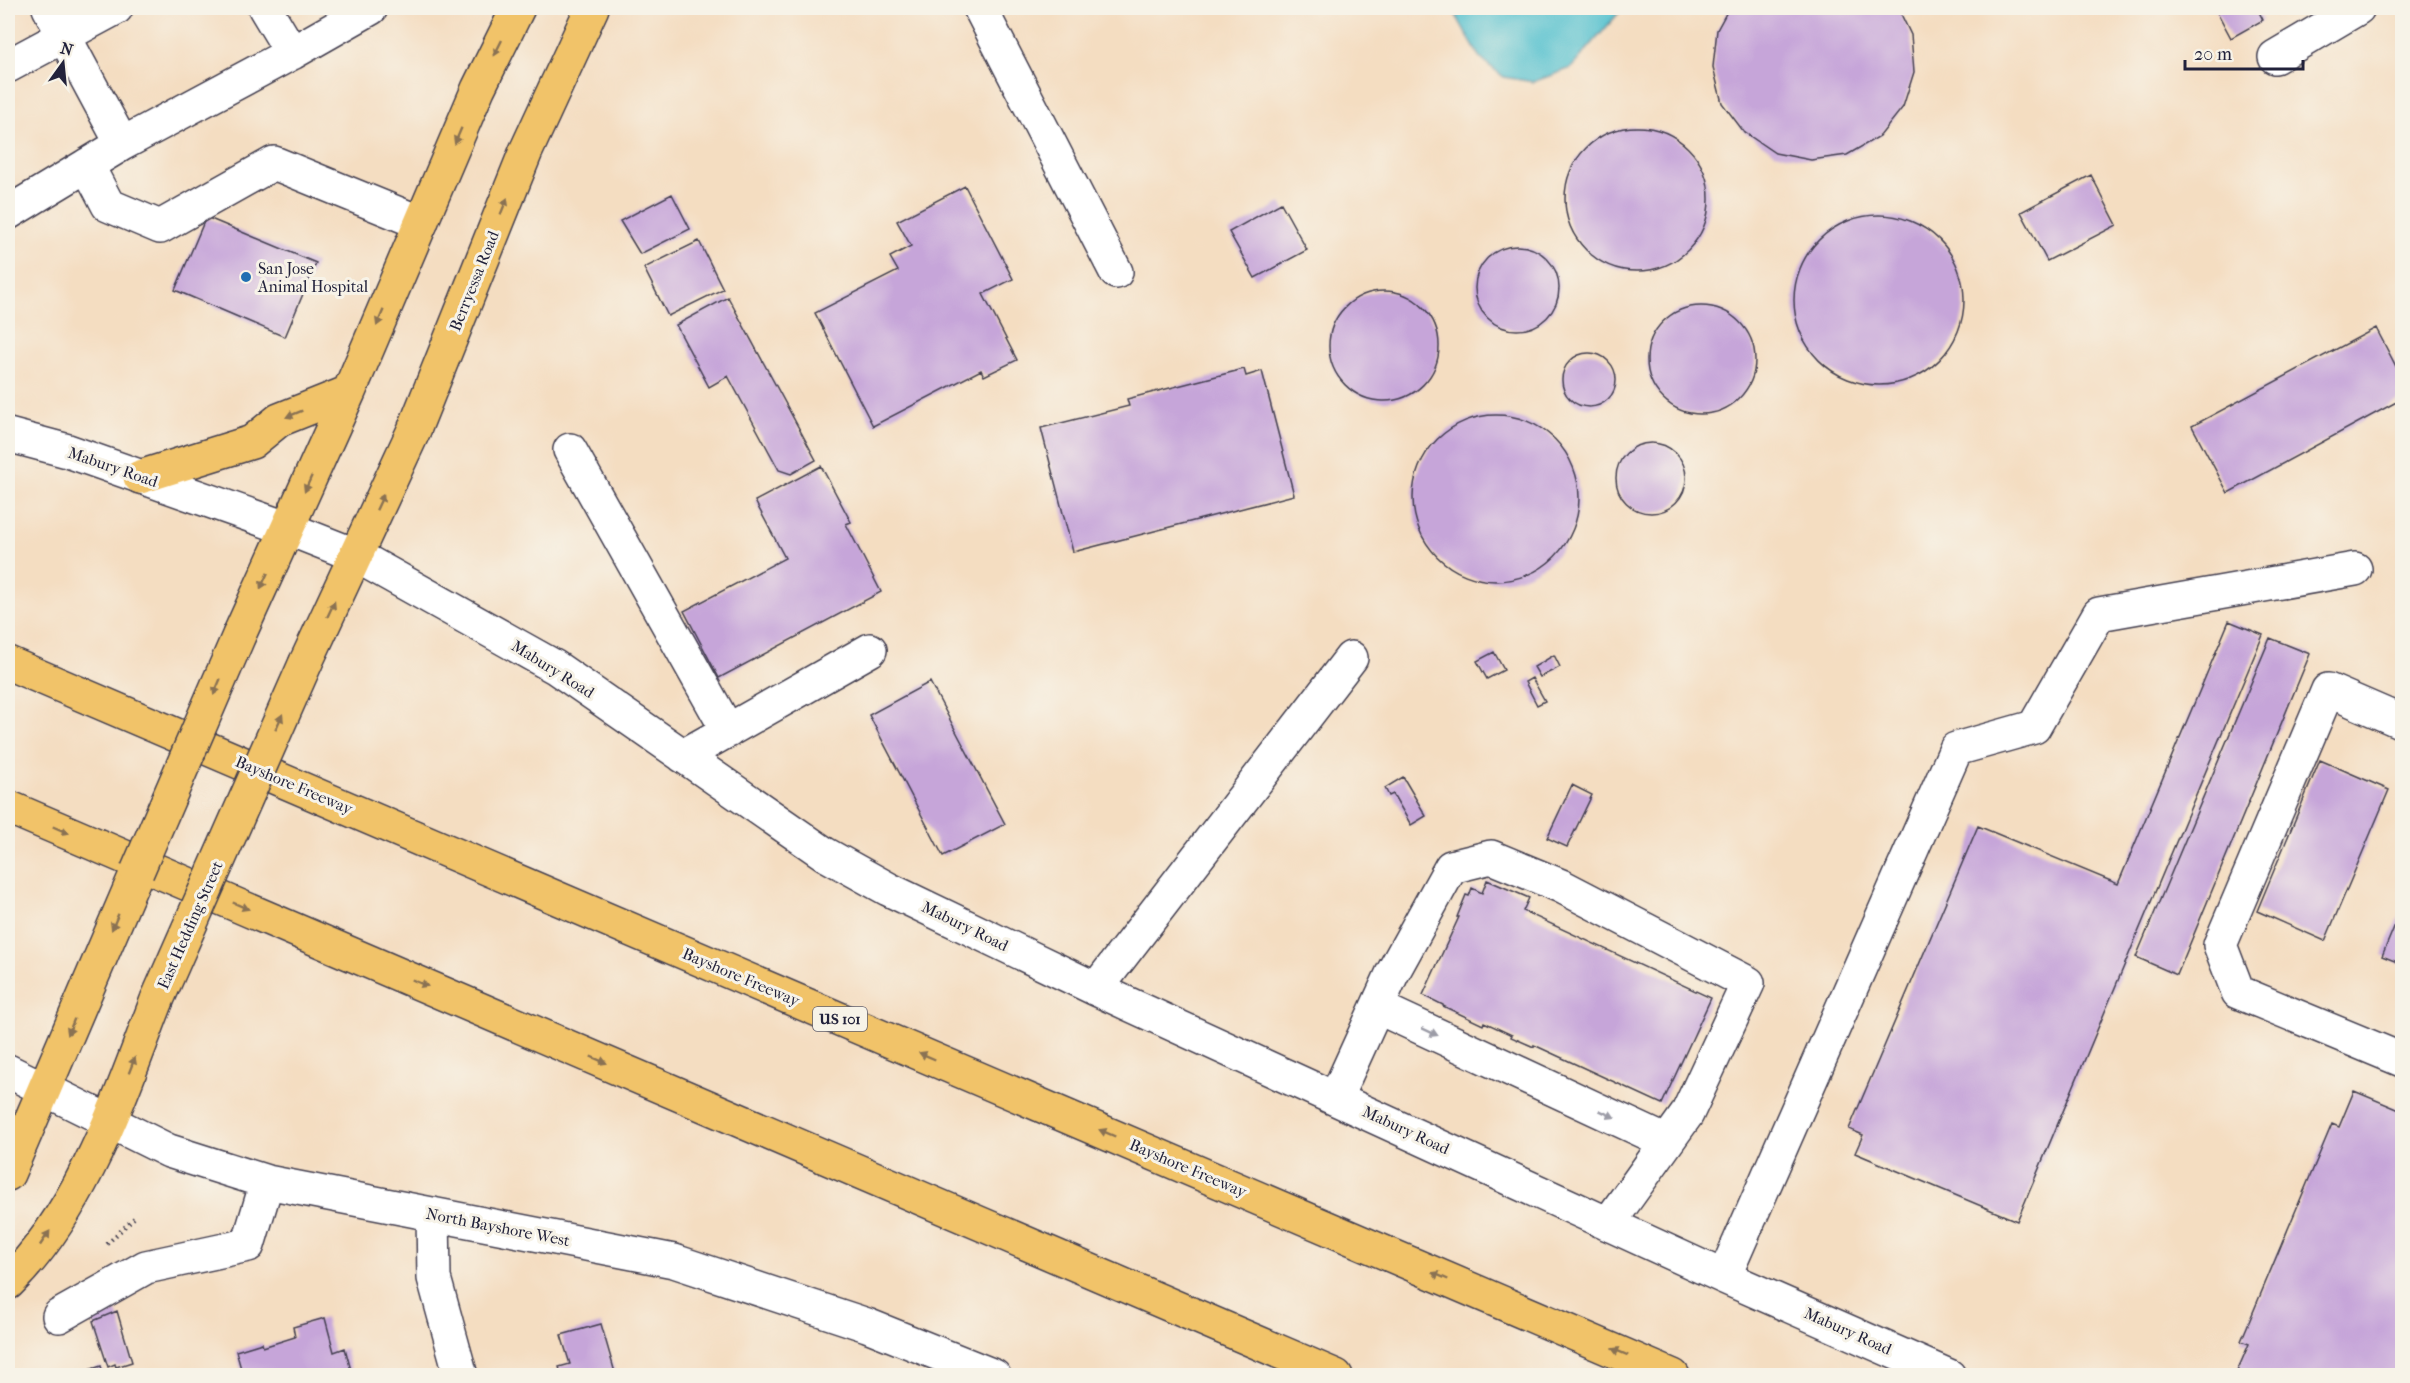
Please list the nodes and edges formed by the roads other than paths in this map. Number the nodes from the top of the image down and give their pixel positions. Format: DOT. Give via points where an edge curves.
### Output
graph roads {
  1 [pos="116,8"];
  2 [pos="265,8"];
  3 [pos="371,8"];
  4 [pos="518,8"];
  5 [pos="592,8"];
  6 [pos="980,8"];
  7 [pos="2358,8"];
  8 [pos="57,21"];
  9 [pos="292,53"];
  10 [pos="2275,57"];
  11 [pos="8,66"];
  12 [pos="122,144"];
  13 [pos="87,165"];
  14 [pos="8,213"];
  15 [pos="421,223"];
  16 [pos="1116,272"];
  17 [pos="349,393"];
  18 [pos="8,435"];
  19 [pos="570,450"];
  20 [pos="140,477"];
  21 [pos="289,529"];
  22 [pos="355,555"];
  23 [pos="2355,569"];
  24 [pos="870,650"];
  25 [pos="1351,658"];
  26 [pos="8,663"];
  27 [pos="2403,722"];
  28 [pos="728,731"];
  29 [pos="683,756"];
  30 [pos="8,807"];
  31 [pos="1096,989"];
  32 [pos="1377,1007"];
  33 [pos="2403,1060"];
  34 [pos="8,1071"];
  35 [pos="45,1089"];
  36 [pos="1335,1097"];
  37 [pos="110,1122"];
  38 [pos="1667,1142"];
  39 [pos="8,1174"];
  40 [pos="267,1182"];
  41 [pos="433,1214"];
  42 [pos="1608,1224"];
  43 [pos="1724,1277"];
  44 [pos="8,1283"];
  45 [pos="59,1316"];
  46 [pos="461,1376"];
  47 [pos="994,1376"];
  48 [pos="1336,1376"];
  49 [pos="1673,1376"];
  50 [pos="1949,1376"];
  1 -- 8 [label="street"];
  2 -- 9 [label="street"];
  3 -- 9 [label="street"];
  4 -- 15 [label="main road, one-way" via="478,89"];
  22 -- 5 [label="main road, Berryessa Road, one-way" via="414,430 526,151"];
  6 -- 16 [label="street"];
  7 -- 10 [label="street"];
  8 -- 11 [label="street"];
  8 -- 12 [label="street"];
  9 -- 12 [label="street"];
  12 -- 13 [label="street"];
  13 -- 14 [label="street"];
  13 -- 15 [label="street" via="108,205 160,226 274,163"];
  15 -- 17 [label="main road, one-way"];
  17 -- 20 [label="main road, one-way" via="279,420 252,442"];
  17 -- 21 [label="main road, one-way"];
  18 -- 20 [label="street, Mabury Road"];
  19 -- 28 [label="street"];
  20 -- 21 [label="street, Mabury Road"];
  21 -- 22 [label="street, Mabury Road"];
  21 -- 35 [label="main road, one-way, bridge" via="240,633"];
  22 -- 29 [label="street, Mabury Road" via="555,667"];
  37 -- 22 [label="main road, East Hedding Street, one-way, bridge" via="157,1000"];
  23 -- 43 [label="street" via="2099,614 2034,727 1956,749"];
  24 -- 28 [label="street"];
  25 -- 31 [label="street"];
  49 -- 26 [label="main road, Bayshore Freeway / US 101, one-way"];
  27 -- 33 [label="street" via="2328,690 2220,945 2238,992"];
  28 -- 29 [label="street"];
  29 -- 31 [label="street, Mabury Road" via="825,854 888,889"];
  30 -- 48 [label="main road, one-way"];
  31 -- 36 [label="street, Mabury Road"];
  32 -- 36 [label="street"];
  32 -- 38 [label="street, one-way"];
  32 -- 38 [label="street" via="1451,867 1491,857 1560,886 1748,983 1687,1114"];
  34 -- 35 [label="street, North Bayshore West"];
  35 -- 37 [label="street, North Bayshore West"];
  35 -- 39 [label="main road"];
  36 -- 42 [label="street, Mabury Road"];
  37 -- 40 [label="street, North Bayshore West" via="169,1151"];
  44 -- 37 [label="main road, East Hedding Street, one-way" via="40,1246 69,1202"];
  38 -- 42 [label="street"];
  40 -- 41 [label="street, North Bayshore West"];
  40 -- 45 [label="street" via="248,1245 147,1267"];
  41 -- 46 [label="street" via="434,1278"];
  41 -- 47 [label="street, North Bayshore West" via="674,1261 867,1325"];
  42 -- 43 [label="street, Mabury Road"];
  43 -- 50 [label="street, Mabury Road"];
}
